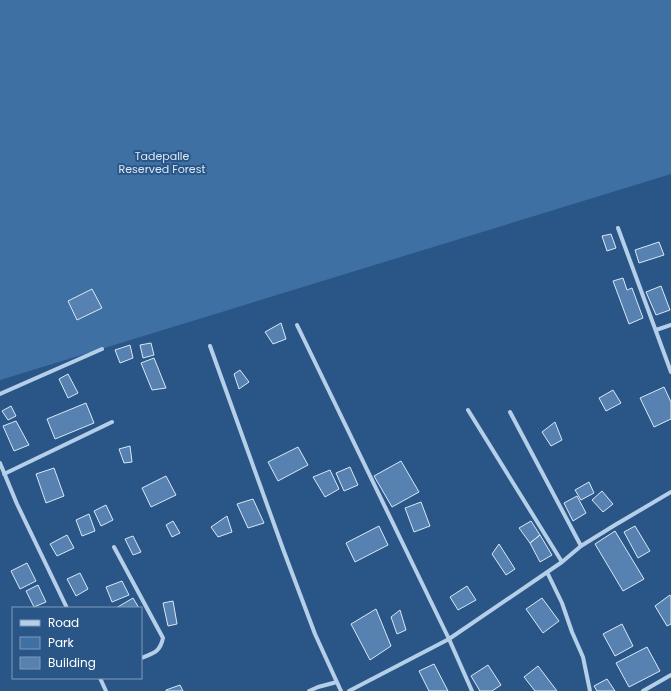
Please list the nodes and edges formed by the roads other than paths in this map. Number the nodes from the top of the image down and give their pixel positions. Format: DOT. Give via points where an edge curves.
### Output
graph roads {
  1 [pos="618,228"];
  2 [pos="297,325"];
  3 [pos="671,325"];
  4 [pos="656,330"];
  5 [pos="210,346"];
  6 [pos="102,349"];
  7 [pos="671,372"];
  8 [pos="0,394"];
  9 [pos="468,410"];
  10 [pos="510,412"];
  11 [pos="112,422"];
  12 [pos="0,463"];
  13 [pos="4,474"];
  14 [pos="671,492"];
  15 [pos="581,546"];
  16 [pos="114,547"];
  17 [pos="562,562"];
  18 [pos="547,572"];
  19 [pos="67,607"];
  20 [pos="449,639"];
  21 [pos="142,658"];
  22 [pos="671,674"];
  23 [pos="100,679"];
  24 [pos="337,682"];
  25 [pos="106,691"];
  26 [pos="309,691"];
  27 [pos="341,691"];
  28 [pos="349,691"];
  29 [pos="472,691"];
  30 [pos="590,691"];
  31 [pos="643,691"];
  1 -- 4 [label="street"];
  2 -- 20 [label="street"];
  3 -- 4 [label="street"];
  4 -- 7 [label="street"];
  5 -- 24 [label="street" via="304,606"];
  6 -- 8 [label="street"];
  9 -- 17 [label="street"];
  10 -- 15 [label="street"];
  11 -- 13 [label="street"];
  12 -- 13 [label="street"];
  13 -- 19 [label="street"];
  14 -- 15 [label="street"];
  15 -- 17 [label="street"];
  16 -- 21 [label="street" via="163,638 161,646 154,653"];
  17 -- 18 [label="street"];
  18 -- 20 [label="street"];
  18 -- 30 [label="street" via="583,657"];
  20 -- 28 [label="street"];
  20 -- 29 [label="street"];
  22 -- 31 [label="street"];
  23 -- 25 [label="street"];
  24 -- 26 [label="street"];
  24 -- 27 [label="street"];
}
